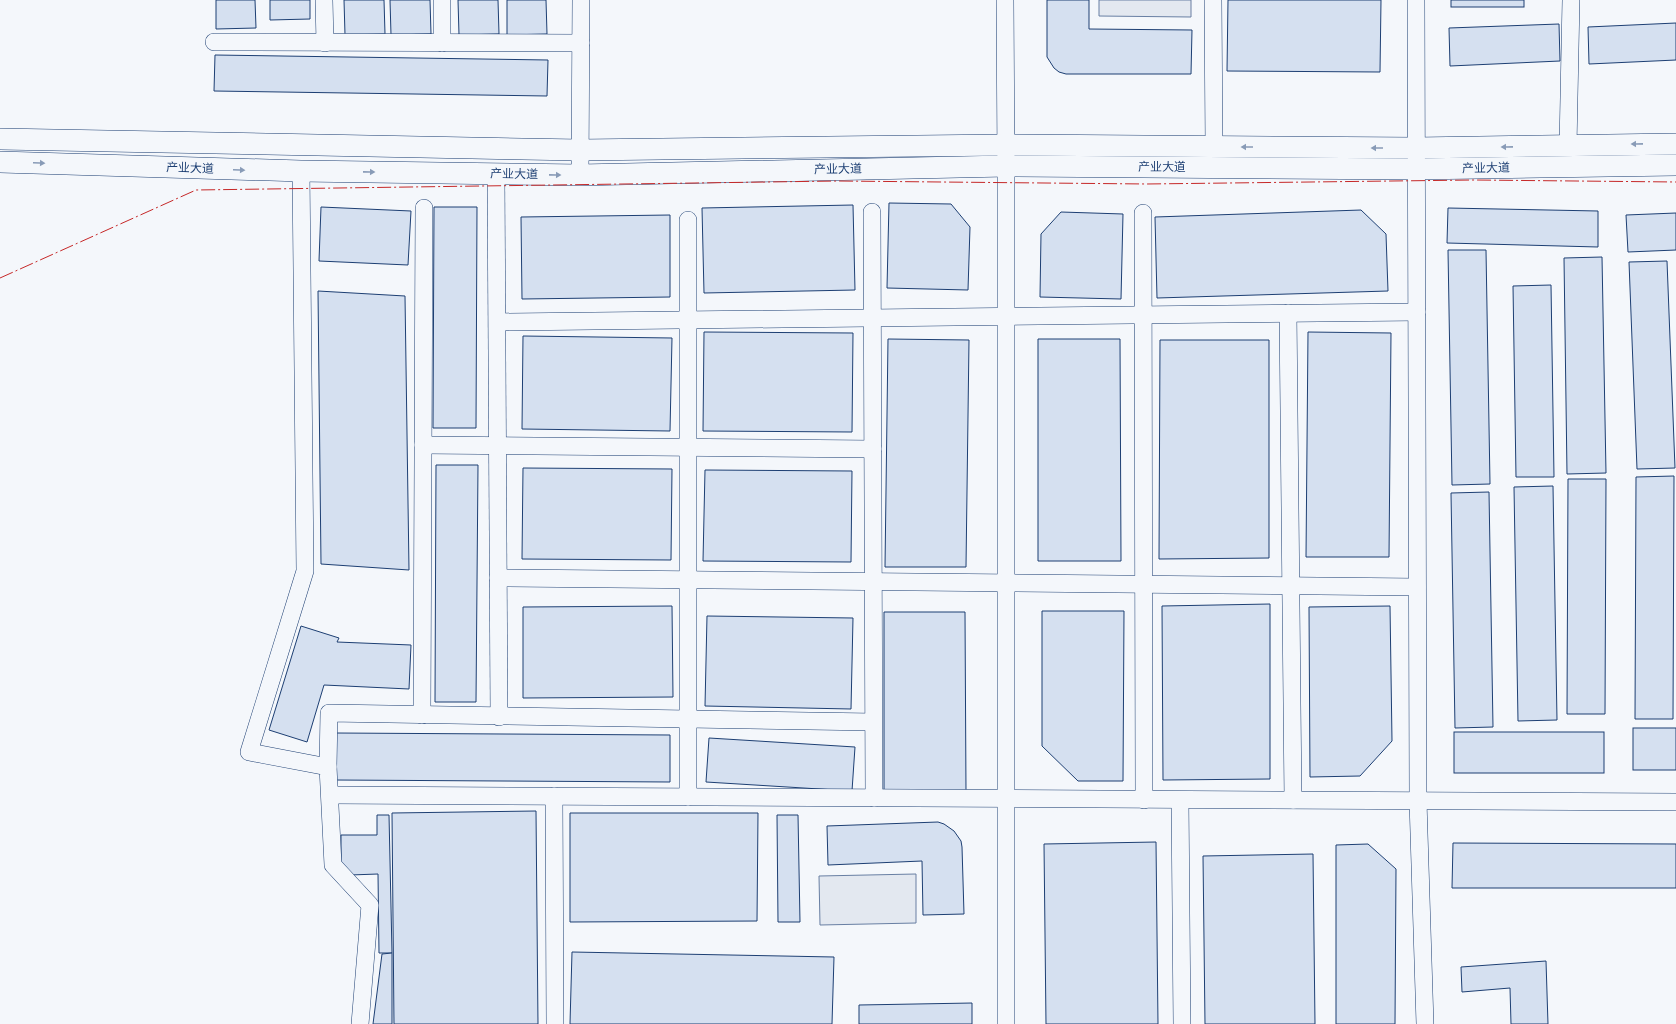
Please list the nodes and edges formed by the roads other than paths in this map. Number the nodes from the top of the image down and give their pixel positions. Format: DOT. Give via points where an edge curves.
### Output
graph roads {
  1 [pos="324,0"];
  2 [pos="442,0"];
  3 [pos="581,0"];
  4 [pos="1004,0"];
  5 [pos="1213,0"];
  6 [pos="1416,0"];
  7 [pos="1571,0"];
  8 [pos="214,42"];
  9 [pos="325,42"];
  10 [pos="442,43"];
  11 [pos="580,43"];
  12 [pos="0,139"];
  13 [pos="1676,144"];
  14 [pos="1568,146"];
  15 [pos="1214,147"];
  16 [pos="580,150"];
  17 [pos="1006,156"];
  18 [pos="1416,158"];
  19 [pos="0,162"];
  20 [pos="1676,165"];
  21 [pos="301,172"];
  22 [pos="496,174"];
  23 [pos="580,175"];
  24 [pos="424,208"];
  25 [pos="872,212"];
  26 [pos="1143,213"];
  27 [pos="688,220"];
  28 [pos="1417,312"];
  29 [pos="1288,313"];
  30 [pos="1143,315"];
  31 [pos="1006,316"];
  32 [pos="872,318"];
  33 [pos="688,320"];
  34 [pos="498,322"];
  35 [pos="423,445"];
  36 [pos="498,445"];
  37 [pos="688,447"];
  38 [pos="873,449"];
  39 [pos="498,578"];
  40 [pos="688,580"];
  41 [pos="873,582"];
  42 [pos="1006,583"];
  43 [pos="1144,584"];
  44 [pos="1290,586"];
  45 [pos="1418,587"];
  46 [pos="422,715"];
  47 [pos="499,717"];
  48 [pos="688,720"];
  49 [pos="873,722"];
  50 [pos="328,767"];
  51 [pos="330,795"];
  52 [pos="554,796"];
  53 [pos="688,797"];
  54 [pos="874,798"];
  55 [pos="1006,799"];
  56 [pos="1144,800"];
  57 [pos="1180,800"];
  58 [pos="1292,800"];
  59 [pos="1418,801"];
  60 [pos="1676,802"];
  61 [pos="360,1024"];
  62 [pos="555,1024"];
  63 [pos="1006,1024"];
  64 [pos="1182,1024"];
  65 [pos="1425,1024"];
  1 -- 9 [label="street"];
  2 -- 10 [label="street"];
  3 -- 11 [label="street"];
  4 -- 17 [label="street"];
  5 -- 15 [label="street"];
  6 -- 18 [label="street"];
  7 -- 14 [label="street"];
  8 -- 9 [label="street"];
  9 -- 10 [label="street"];
  10 -- 11 [label="street"];
  11 -- 16 [label="street"];
  12 -- 16 [label="main road, 产业大道"];
  13 -- 14 [label="main road, 产业大道, one-way"];
  14 -- 18 [label="main road, 产业大道, one-way"];
  15 -- 17 [label="main road, 产业大道"];
  18 -- 15 [label="main road, 产业大道, one-way"];
  16 -- 17 [label="main road, 产业大道"];
  16 -- 23 [label="street"];
  17 -- 18 [label="main road, 产业大道"];
  17 -- 23 [label="main road, 产业大道"];
  17 -- 31 [label="street"];
  18 -- 20 [label="main road, 产业大道"];
  18 -- 28 [label="street"];
  19 -- 21 [label="main road, 产业大道, one-way"];
  21 -- 22 [label="main road, 产业大道, one-way"];
  21 -- 50 [label="street" via="305,571 249,752"];
  22 -- 23 [label="main road, 产业大道, one-way"];
  22 -- 34 [label="street"];
  24 -- 35 [label="street"];
  25 -- 32 [label="street"];
  26 -- 30 [label="street"];
  27 -- 33 [label="street"];
  28 -- 29 [label="street"];
  28 -- 45 [label="street"];
  29 -- 30 [label="street"];
  29 -- 44 [label="street"];
  30 -- 31 [label="street"];
  30 -- 43 [label="street"];
  31 -- 32 [label="street"];
  31 -- 42 [label="street"];
  32 -- 33 [label="street"];
  32 -- 38 [label="street"];
  33 -- 34 [label="street"];
  33 -- 37 [label="street"];
  34 -- 36 [label="street"];
  35 -- 36 [label="street"];
  35 -- 46 [label="street"];
  36 -- 37 [label="street"];
  36 -- 39 [label="street"];
  37 -- 38 [label="street"];
  37 -- 40 [label="street"];
  38 -- 41 [label="street"];
  39 -- 40 [label="street"];
  39 -- 47 [label="street"];
  40 -- 41 [label="street"];
  40 -- 48 [label="street"];
  41 -- 42 [label="street"];
  41 -- 49 [label="street"];
  42 -- 43 [label="street"];
  42 -- 55 [label="street"];
  43 -- 44 [label="street"];
  43 -- 56 [label="street"];
  44 -- 45 [label="street"];
  44 -- 58 [label="street"];
  45 -- 59 [label="street"];
  46 -- 47 [label="street"];
  46 -- 50 [label="street" via="329,713"];
  47 -- 48 [label="street"];
  48 -- 49 [label="street"];
  48 -- 53 [label="street"];
  49 -- 54 [label="street"];
  50 -- 51 [label="street"];
  51 -- 52 [label="street"];
  51 -- 61 [label="street" via="333,865 370,905"];
  52 -- 53 [label="street"];
  52 -- 62 [label="street"];
  53 -- 54 [label="street"];
  54 -- 55 [label="street"];
  55 -- 56 [label="street"];
  55 -- 63 [label="street"];
  56 -- 57 [label="street"];
  57 -- 58 [label="street"];
  57 -- 64 [label="street"];
  58 -- 59 [label="street"];
  59 -- 60 [label="street"];
  59 -- 65 [label="street"];
}
